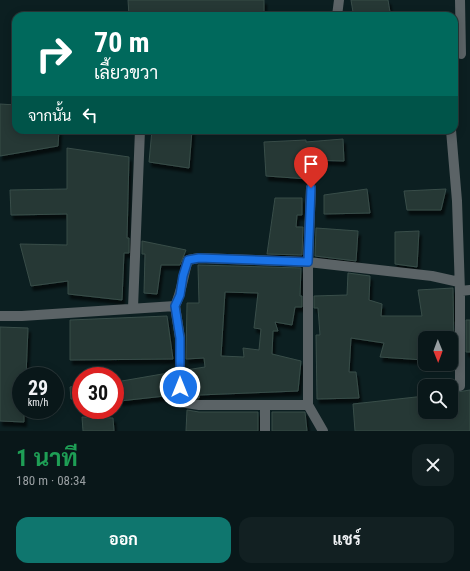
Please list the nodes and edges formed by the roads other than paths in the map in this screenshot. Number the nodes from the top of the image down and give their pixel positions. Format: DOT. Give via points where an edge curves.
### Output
graph roads {
  1 [pos="339,0"];
  2 [pos="460,0"];
  3 [pos="338,12"];
  4 [pos="461,54"];
  5 [pos="140,134"];
  6 [pos="451,134"];
  7 [pos="311,188"];
  8 [pos="308,262"];
  9 [pos="459,286"];
  10 [pos="470,290"];
  11 [pos="175,306"];
  12 [pos="133,308"];
  13 [pos="0,316"];
  14 [pos="460,386"];
  15 [pos="265,405"];
  16 [pos="308,405"];
  17 [pos="265,431"];
  18 [pos="323,431"];
  1 -- 3 [label="street"];
  2 -- 4 [label="street"];
  5 -- 12 [label="street"];
  6 -- 9 [label="street" via="457,201"];
  7 -- 8 [label="street"];
  8 -- 9 [label="street" via="432,276"];
  8 -- 11 [label="street" via="199,258 188,260"];
  8 -- 16 [label="street"];
  9 -- 10 [label="street"];
  9 -- 14 [label="street"];
  11 -- 12 [label="street"];
  11 -- 15 [label="street" via="180,338 180,402 199,405"];
  12 -- 13 [label="street"];
  15 -- 16 [label="street"];
  15 -- 17 [label="street"];
  16 -- 18 [label="street"];
}
